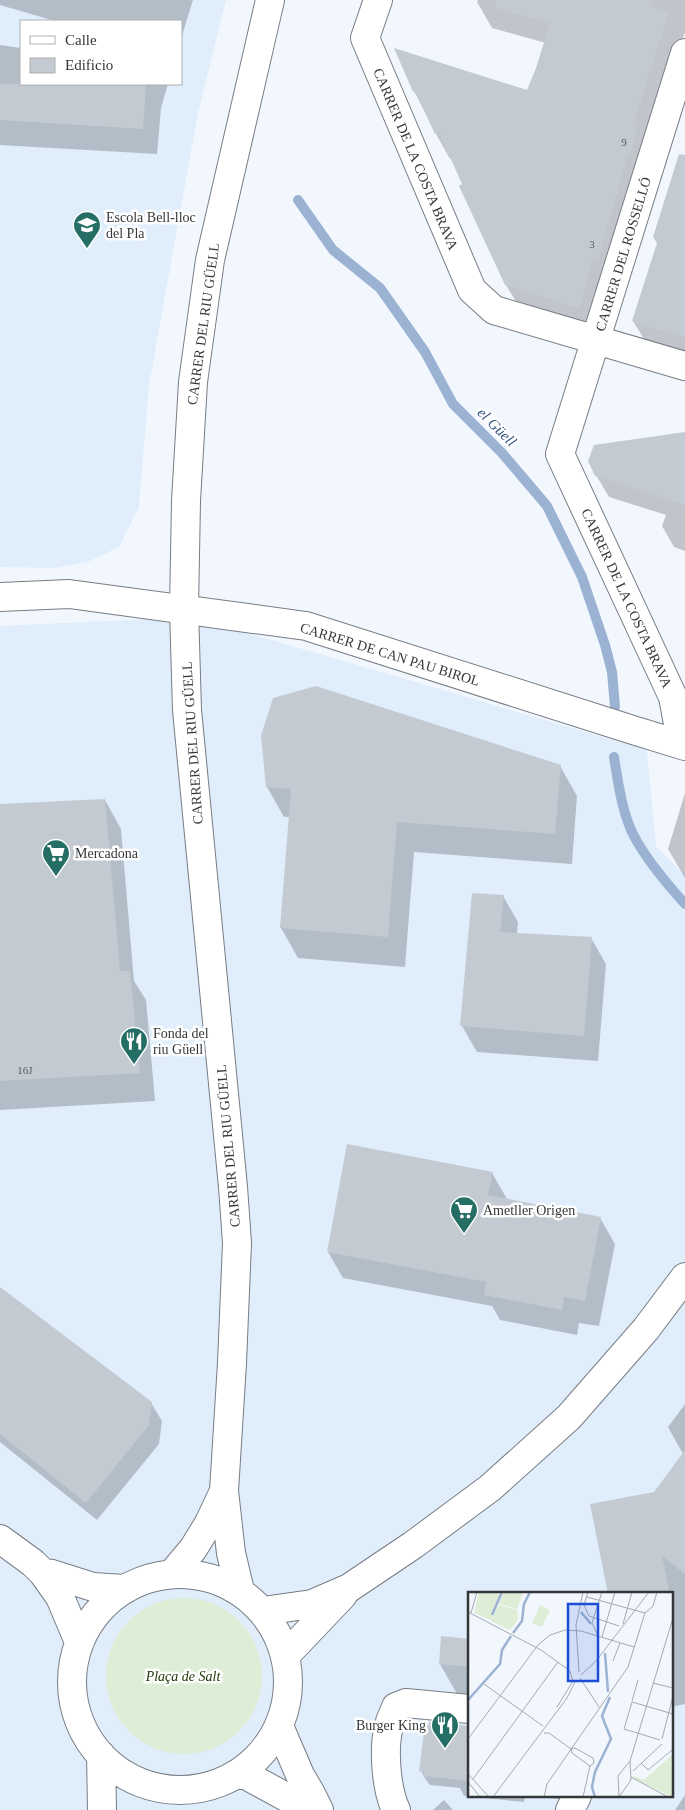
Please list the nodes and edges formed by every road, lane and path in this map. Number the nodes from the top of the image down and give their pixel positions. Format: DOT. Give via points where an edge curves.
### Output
graph roads {
  1 [pos="270,0"];
  2 [pos="378,0"];
  3 [pos="685,53"];
  4 [pos="596,340"];
  5 [pos="685,366"];
  6 [pos="560,454"];
  7 [pos="0,597"];
  8 [pos="184,609"];
  9 [pos="684,745"];
  10 [pos="685,1277"];
  11 [pos="224,1491"];
  12 [pos="0,1539"];
  13 [pos="43,1573"];
  14 [pos="172,1574"];
  15 [pos="349,1588"];
  16 [pos="124,1589"];
  17 [pos="240,1591"];
  18 [pos="263,1611"];
  19 [pos="79,1642"];
  20 [pos="286,1656"];
  21 [pos="468,1709"];
  22 [pos="279,1726"];
  23 [pos="101,1755"];
  24 [pos="240,1772"];
  25 [pos="576,1798"];
  26 [pos="177,1800"];
  27 [pos="101,1807"];
  28 [pos="310,1810"];
  29 [pos="319,1810"];
  30 [pos="396,1810"];
  31 [pos="570,1810"];
  1 -- 8 [label="street, CARRER DEL RIU GÜELL" via="210,260 193,382 186,495"];
  2 -- 4 [label="street, CARRER DE LA COSTA BRAVA" via="365,38 472,290 494,310"];
  3 -- 4 [label="street, CARRER DEL ROSSELLÓ"];
  4 -- 5 [label="street"];
  4 -- 6 [label="street, CARRER DEL ROSSELLÓ"];
  6 -- 9 [label="street, CARRER DE LA COSTA BRAVA" via="673,697"];
  7 -- 8 [label="street, CARRER DE CAN PAU BIROL" via="69,594"];
  8 -- 9 [label="street, CARRER DE CAN PAU BIROL" via="306,626"];
  8 -- 11 [label="street, CARRER DEL RIU GÜELL" via="187,710 237,1243"];
  10 -- 15 [label="street" via="646,1329 569,1417 490,1488"];
  11 -- 14 [label="street, CARRER DEL RIU GÜELL" via="193,1549"];
  11 -- 17 [label="street, CARRER DEL RIU GÜELL" via="231,1553"];
  12 -- 13 [label="street"];
  13 -- 16 [label="street" via="93,1587"];
  13 -- 19 [label="street" via="60,1597"];
  14 -- 16 [label="street" via="152,1577"];
  14 -- 17 [label="street" via="208,1577"];
  15 -- 18 [label="street" via="312,1604"];
  15 -- 20 [label="street"];
  16 -- 19 [label="street" via="100,1608"];
  17 -- 18 [label="street"];
  18 -- 20 [label="street" via="277,1632"];
  19 -- 23 [label="street" via="72,1672 73,1702 83,1731"];
  20 -- 22 [label="street" via="288,1697"];
  21 -- 30 [label="street" via="406,1703 396,1708 388,1726 385,1757"];
  22 -- 24 [label="street" via="263,1752"];
  22 -- 29 [label="street" via="300,1776"];
  23 -- 26 [label="street" via="116,1769 143,1783 162,1788"];
  23 -- 27 [label="street"];
  24 -- 26 [label="street"];
  24 -- 28 [label="street"];
  25 -- 31 [label="street"];
}
